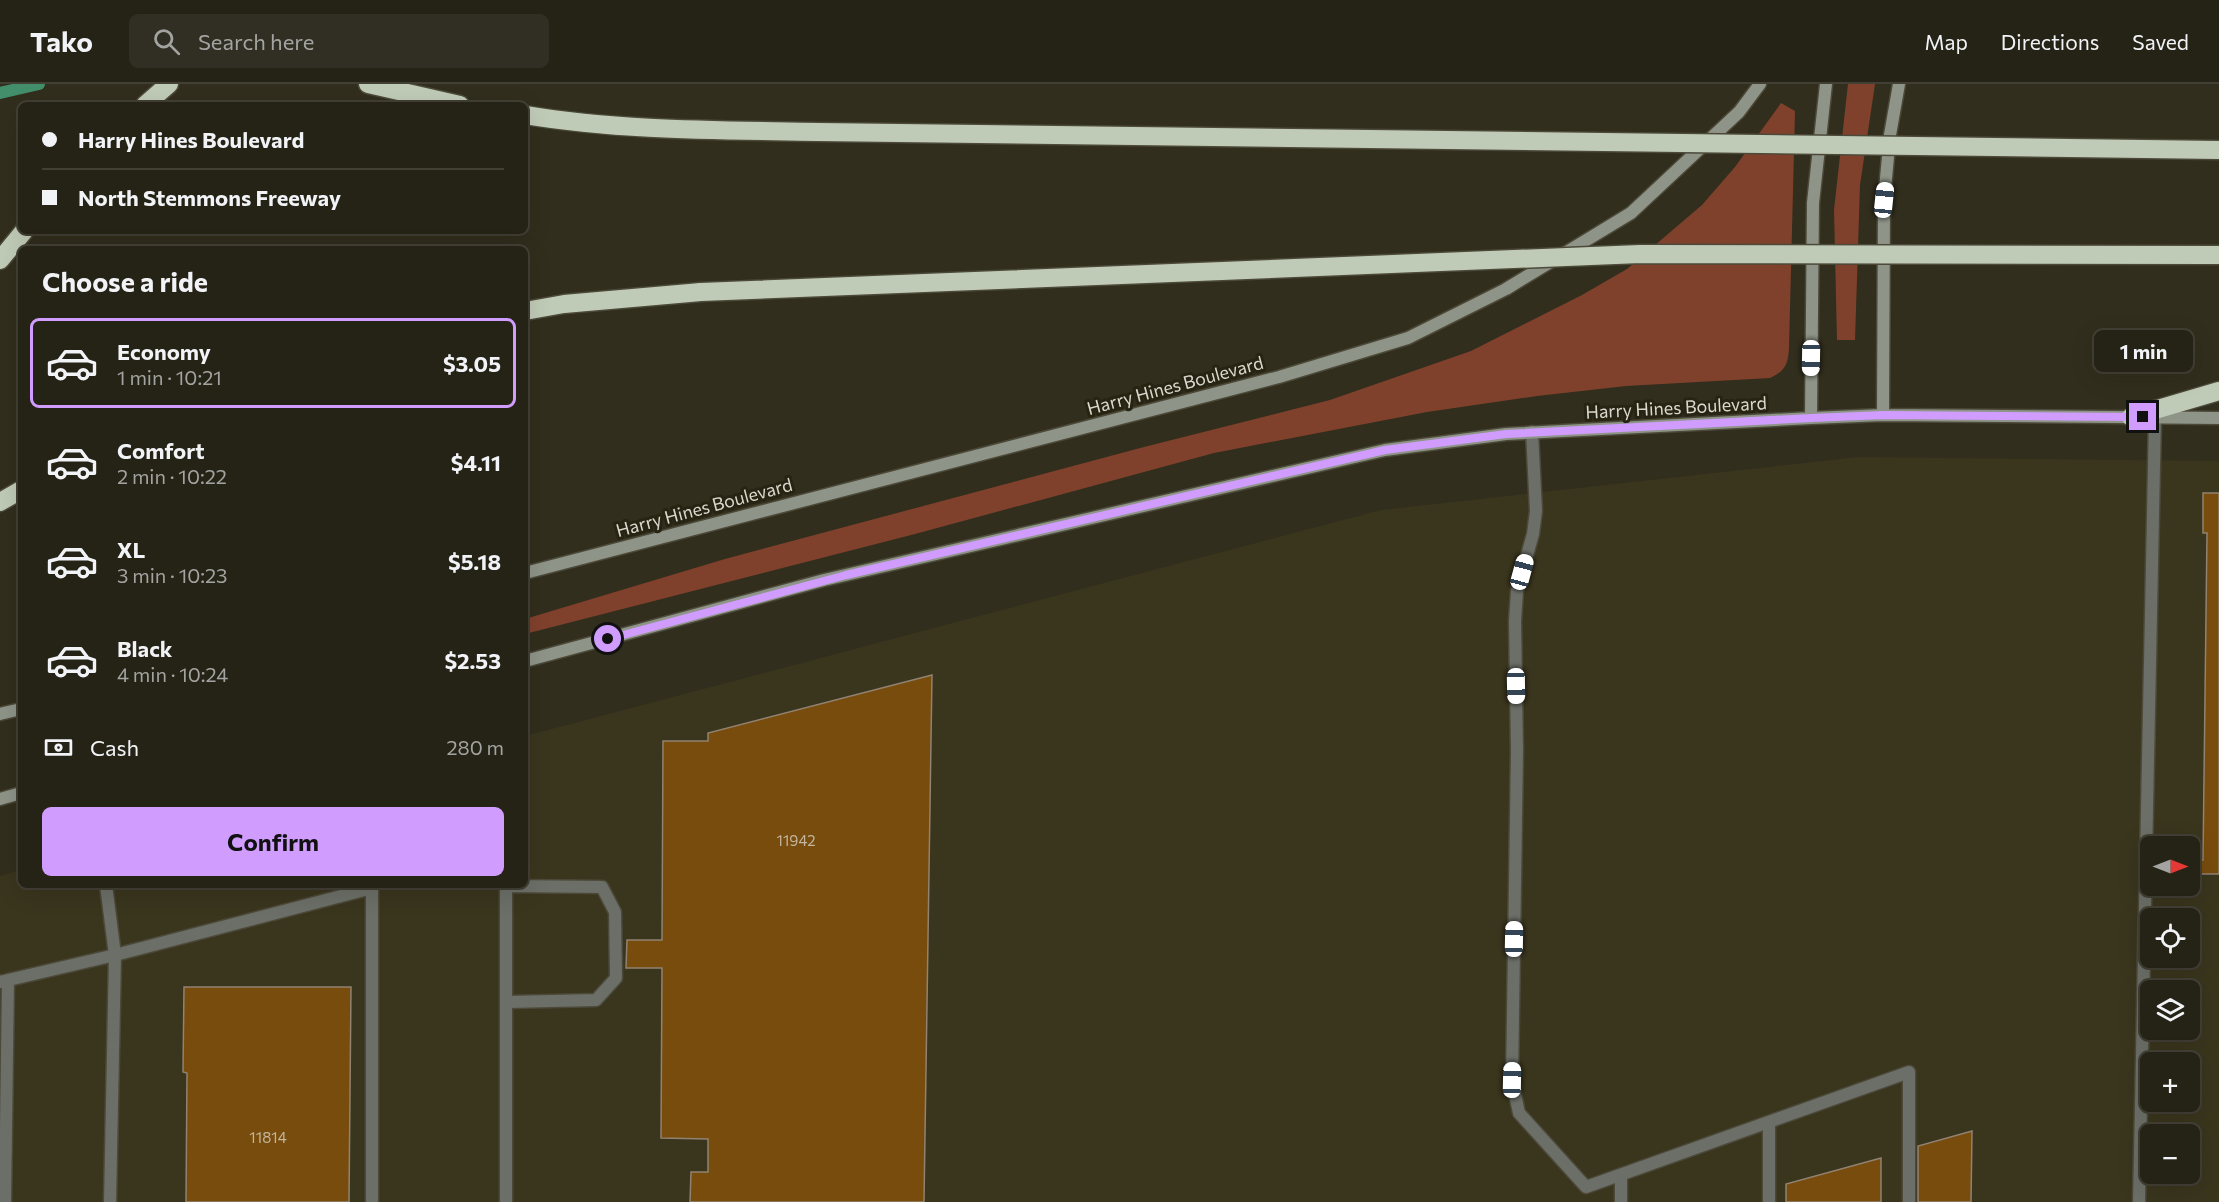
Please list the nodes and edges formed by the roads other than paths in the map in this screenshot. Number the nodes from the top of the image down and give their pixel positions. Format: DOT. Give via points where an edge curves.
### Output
graph roads {
  1 [pos="169,84"];
  2 [pos="368,84"];
  3 [pos="1760,84"];
  4 [pos="1826,84"];
  5 [pos="1899,84"];
  6 [pos="148,102"];
  7 [pos="447,102"];
  8 [pos="528,115"];
  9 [pos="2219,150"];
  10 [pos="22,234"];
  11 [pos="2219,255"];
  12 [pos="0,260"];
  13 [pos="528,311"];
  14 [pos="2219,391"];
  15 [pos="1883,415"];
  16 [pos="2131,417"];
  17 [pos="2155,417"];
  18 [pos="1811,418"];
  19 [pos="2219,418"];
  20 [pos="1532,432"];
  21 [pos="18,492"];
  22 [pos="0,502"];
  23 [pos="528,572"];
  24 [pos="528,660"];
  25 [pos="18,710"];
  26 [pos="0,714"];
  27 [pos="18,794"];
  28 [pos="0,799"];
  29 [pos="528,886"];
  30 [pos="106,888"];
  31 [pos="506,888"];
  32 [pos="115,955"];
  33 [pos="4,981"];
  34 [pos="506,1002"];
  35 [pos="1769,1122"];
  36 [pos="1621,1175"];
  37 [pos="5,1202"];
  38 [pos="110,1202"];
  39 [pos="372,1202"];
  40 [pos="506,1202"];
  41 [pos="1621,1202"];
  42 [pos="1768,1202"];
  43 [pos="1909,1202"];
  44 [pos="2139,1202"];
  1 -- 6 [label="highway"];
  2 -- 7 [label="highway"];
  3 -- 23 [label="main road, Harry Hines Boulevard" via="1739,112 1631,213 1506,289 1408,338 1279,377"];
  4 -- 18 [label="main road" via="1813,204"];
  5 -- 15 [label="main road" via="1884,200"];
  8 -- 9 [label="highway, bridge" via="665,129"];
  10 -- 12 [label="highway"];
  11 -- 13 [label="highway, bridge" via="1640,254 701,292 564,304"];
  14 -- 16 [label="highway"];
  15 -- 16 [label="main road, Harry Hines Boulevard"];
  15 -- 18 [label="main road, Harry Hines Boulevard"];
  16 -- 17 [label="main road, Harry Hines Boulevard"];
  17 -- 19 [label="main road, Harry Hines Boulevard"];
  17 -- 44 [label="lane"];
  18 -- 20 [label="main road, Harry Hines Boulevard"];
  20 -- 24 [label="main road, Harry Hines Boulevard" via="1374,453 824,580"];
  20 -- 36 [label="lane" via="1536,511 1517,591 1515,621 1512,1080 1519,1113 1586,1187"];
  21 -- 22 [label="highway"];
  25 -- 26 [label="main road"];
  27 -- 28 [label="main road"];
  29 -- 34 [label="lane" via="602,887 615,912 616,978 596,1000"];
  30 -- 32 [label="lane"];
  31 -- 34 [label="lane"];
  32 -- 33 [label="lane"];
  32 -- 38 [label="lane"];
  32 -- 39 [label="lane" via="372,888"];
  33 -- 37 [label="lane"];
  34 -- 40 [label="lane"];
  35 -- 36 [label="lane"];
  35 -- 42 [label="lane"];
  35 -- 43 [label="lane" via="1909,1072"];
  36 -- 41 [label="lane"];
}
